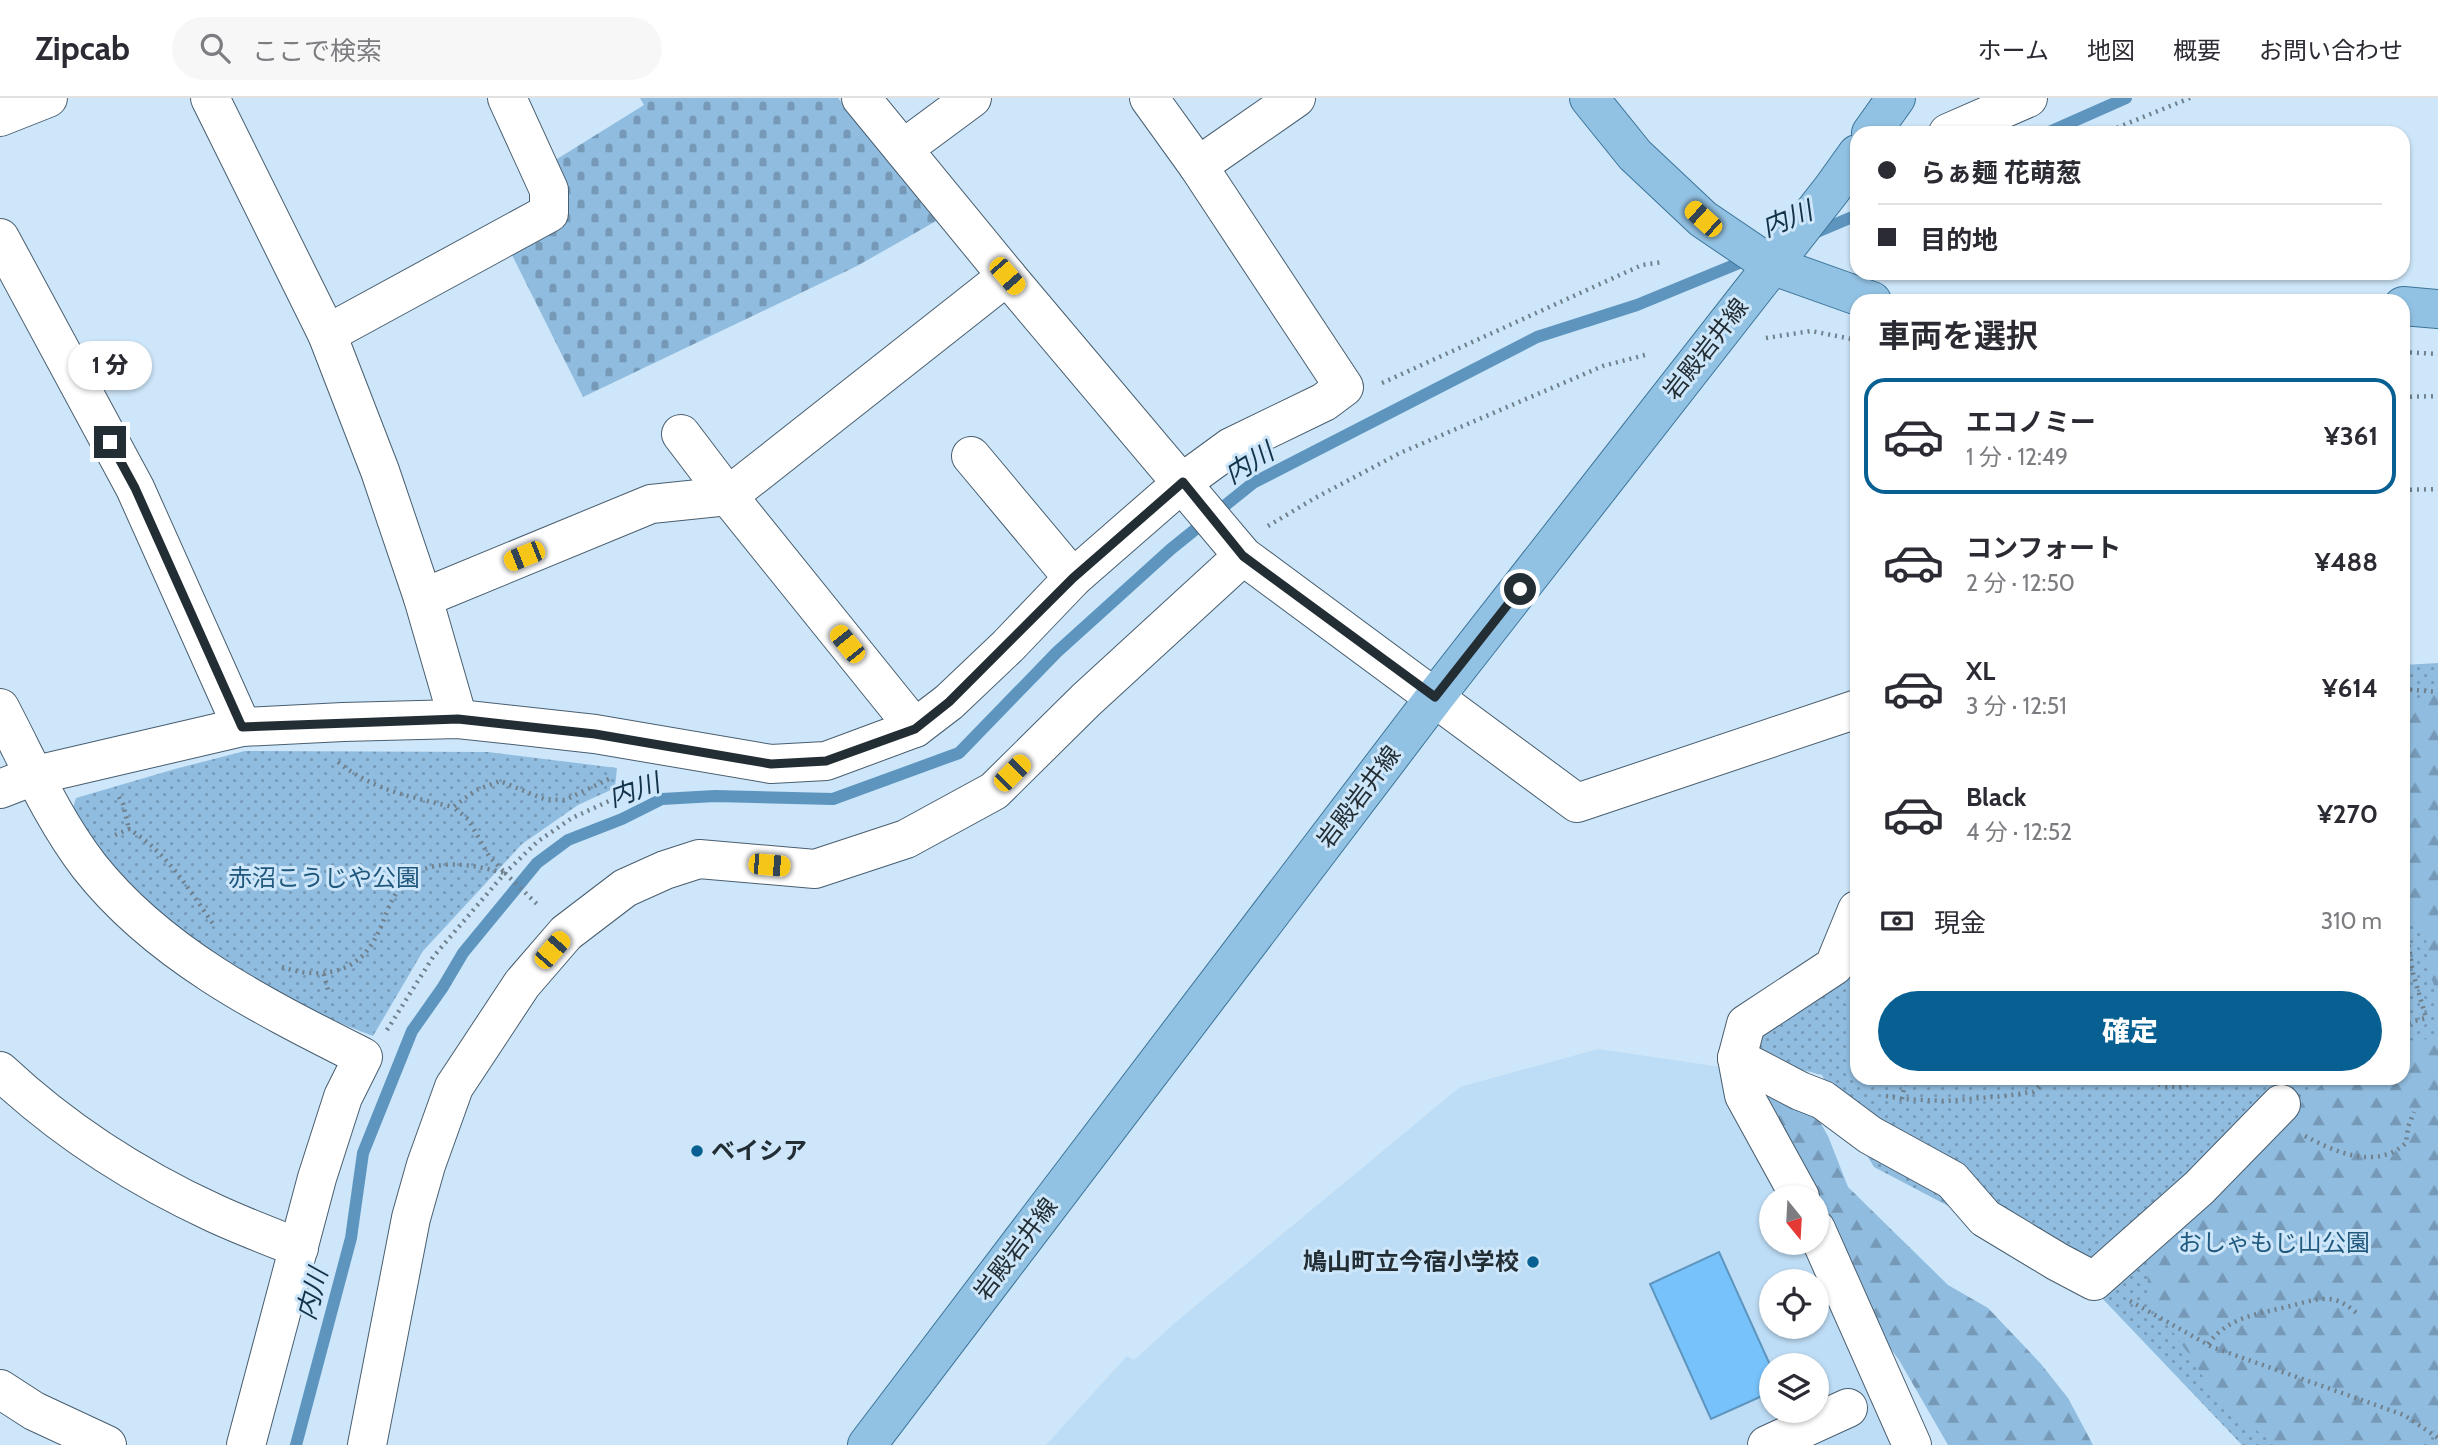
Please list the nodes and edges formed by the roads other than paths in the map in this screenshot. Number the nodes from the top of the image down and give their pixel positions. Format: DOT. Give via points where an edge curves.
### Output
graph roads {
  1 [pos="48,98"];
  2 [pos="210,98"];
  3 [pos="507,98"];
  4 [pos="861,98"];
  5 [pos="972,98"];
  6 [pos="1149,98"];
  7 [pos="1296,98"];
  8 [pos="1589,98"];
  9 [pos="1896,98"];
  10 [pos="2028,98"];
  11 [pos="0,117"];
  12 [pos="1876,126"];
  13 [pos="1964,126"];
  14 [pos="902,149"];
  15 [pos="1850,163"];
  16 [pos="1198,166"];
  17 [pos="0,238"];
  18 [pos="1771,265"];
  19 [pos="1007,276"];
  20 [pos="1852,294"];
  21 [pos="2410,307"];
  22 [pos="2438,309"];
  23 [pos="327,334"];
  24 [pos="681,434"];
  25 [pos="971,456"];
  26 [pos="1183,482"];
  27 [pos="728,496"];
  28 [pos="1243,556"];
  29 [pos="1073,578"];
  30 [pos="423,598"];
  31 [pos="1435,697"];
  32 [pos="0,708"];
  33 [pos="1850,711"];
  34 [pos="458,719"];
  35 [pos="242,727"];
  36 [pos="915,729"];
  37 [pos="36,775"];
  38 [pos="0,789"];
  39 [pos="1850,927"];
  40 [pos="1737,1058"];
  41 [pos="0,1071"];
  42 [pos="2273,1112"];
  43 [pos="1793,1185"];
  44 [pos="299,1248"];
  45 [pos="1828,1255"];
  46 [pos="0,1389"];
  47 [pos="1848,1408"];
  48 [pos="107,1445"];
  49 [pos="246,1445"];
  50 [pos="367,1445"];
  51 [pos="867,1445"];
  52 [pos="1767,1445"];
  53 [pos="1912,1445"];
  1 -- 11 [label="street"];
  2 -- 23 [label="street"];
  3 -- 23 [label="street" via="549,190 549,213"];
  4 -- 14 [label="street"];
  5 -- 14 [label="street"];
  6 -- 16 [label="street"];
  7 -- 16 [label="street"];
  8 -- 18 [label="main road" via="1635,155 1682,201"];
  9 -- 12 [label="main road"];
  10 -- 13 [label="street"];
  14 -- 19 [label="street"];
  15 -- 18 [label="main road, 岩殿岩井線"];
  16 -- 26 [label="street" via="1344,387 1324,402 1231,447"];
  17 -- 35 [label="street" via="135,488"];
  18 -- 20 [label="main road"];
  18 -- 31 [label="main road, 岩殿岩井線"];
  19 -- 26 [label="street"];
  19 -- 27 [label="street"];
  21 -- 22 [label="main road"];
  23 -- 30 [label="street"];
  24 -- 27 [label="street"];
  25 -- 29 [label="street"];
  26 -- 28 [label="street"];
  26 -- 29 [label="street"];
  27 -- 30 [label="street" via="651,504"];
  27 -- 36 [label="street"];
  28 -- 31 [label="street"];
  28 -- 50 [label="street" via="994,791 906,839 815,869 699,859 665,870 625,888 566,933 522,984 454,1087 411,1218"];
  29 -- 36 [label="street" via="959,693"];
  30 -- 34 [label="street"];
  31 -- 33 [label="street" via="1577,803"];
  31 -- 51 [label="main road, 岩殿岩井線"];
  32 -- 37 [label="street"];
  34 -- 35 [label="street"];
  34 -- 36 [label="street" via="595,734 771,764 826,761"];
  35 -- 37 [label="street"];
  37 -- 38 [label="street"];
  37 -- 44 [label="street" via="59,822 137,919 204,970 363,1056 343,1097"];
  39 -- 40 [label="street" via="1834,966 1746,1024"];
  40 -- 42 [label="street" via="1823,1100 1870,1135 1952,1180 1985,1218 2094,1280 2199,1188"];
  40 -- 43 [label="street" via="1744,1095"];
  41 -- 44 [label="street" via="90,1143 156,1184"];
  44 -- 49 [label="street"];
  45 -- 53 [label="street"];
  46 -- 48 [label="street" via="34,1411"];
  47 -- 52 [label="street"];
}
